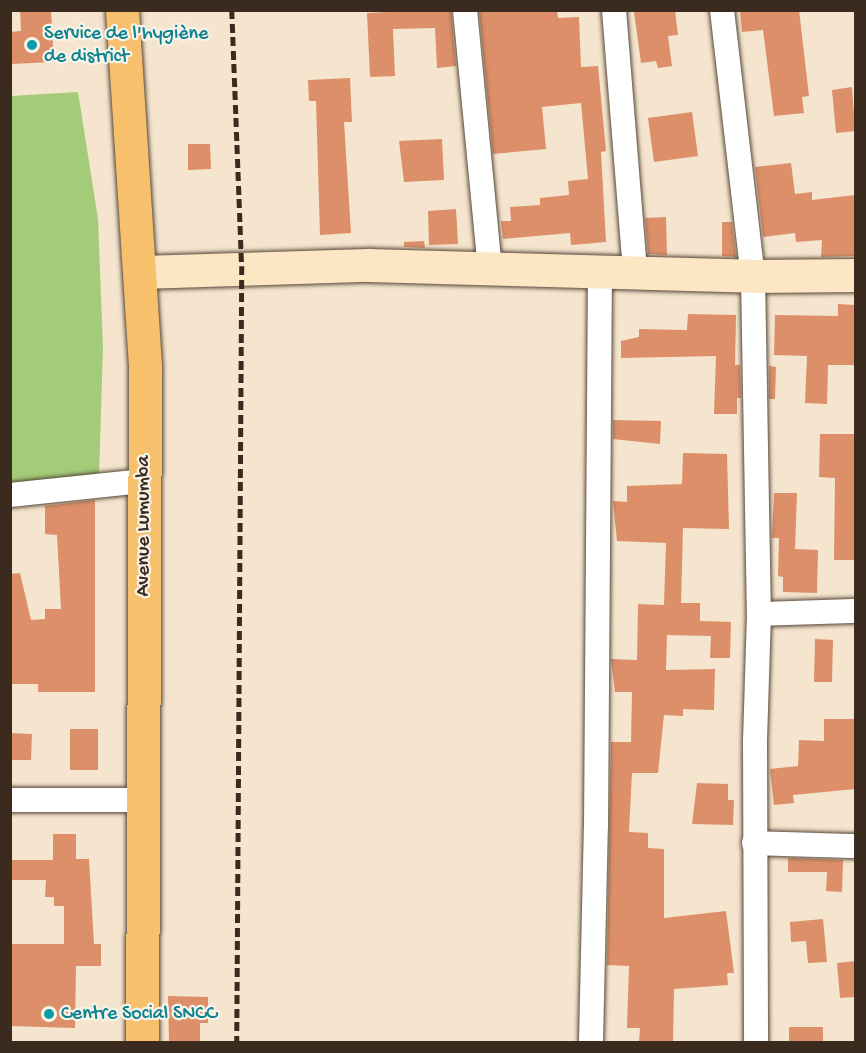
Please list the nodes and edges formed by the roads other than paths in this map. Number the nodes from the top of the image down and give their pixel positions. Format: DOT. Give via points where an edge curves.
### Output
graph roads {
  1 [pos="122,10"];
  2 [pos="465,10"];
  3 [pos="614,10"];
  4 [pos="722,10"];
  5 [pos="600,270"];
  6 [pos="490,271"];
  7 [pos="635,271"];
  8 [pos="141,272"];
  9 [pos="855,275"];
  10 [pos="753,276"];
  11 [pos="144,482"];
  12 [pos="10,495"];
  13 [pos="855,611"];
  14 [pos="759,614"];
  15 [pos="144,800"];
  16 [pos="10,801"];
  17 [pos="754,843"];
  18 [pos="855,846"];
  19 [pos="142,1042"];
  20 [pos="591,1042"];
  21 [pos="756,1042"];
  1 -- 8 [label="highway, Avenue Lumumba"];
  2 -- 6 [label="street"];
  3 -- 7 [label="street"];
  4 -- 10 [label="street"];
  5 -- 6 [label="street"];
  5 -- 7 [label="street"];
  5 -- 20 [label="street" via="597,792"];
  6 -- 8 [label="street" via="368,265"];
  7 -- 10 [label="street"];
  8 -- 11 [label="highway, Avenue Lumumba"];
  9 -- 10 [label="street"];
  10 -- 14 [label="street"];
  11 -- 12 [label="street"];
  11 -- 15 [label="highway, Avenue Lumumba"];
  13 -- 14 [label="street"];
  14 -- 17 [label="street"];
  15 -- 16 [label="street"];
  15 -- 19 [label="highway, Avenue Lumumba"];
  17 -- 18 [label="street"];
  17 -- 21 [label="street"];
}
